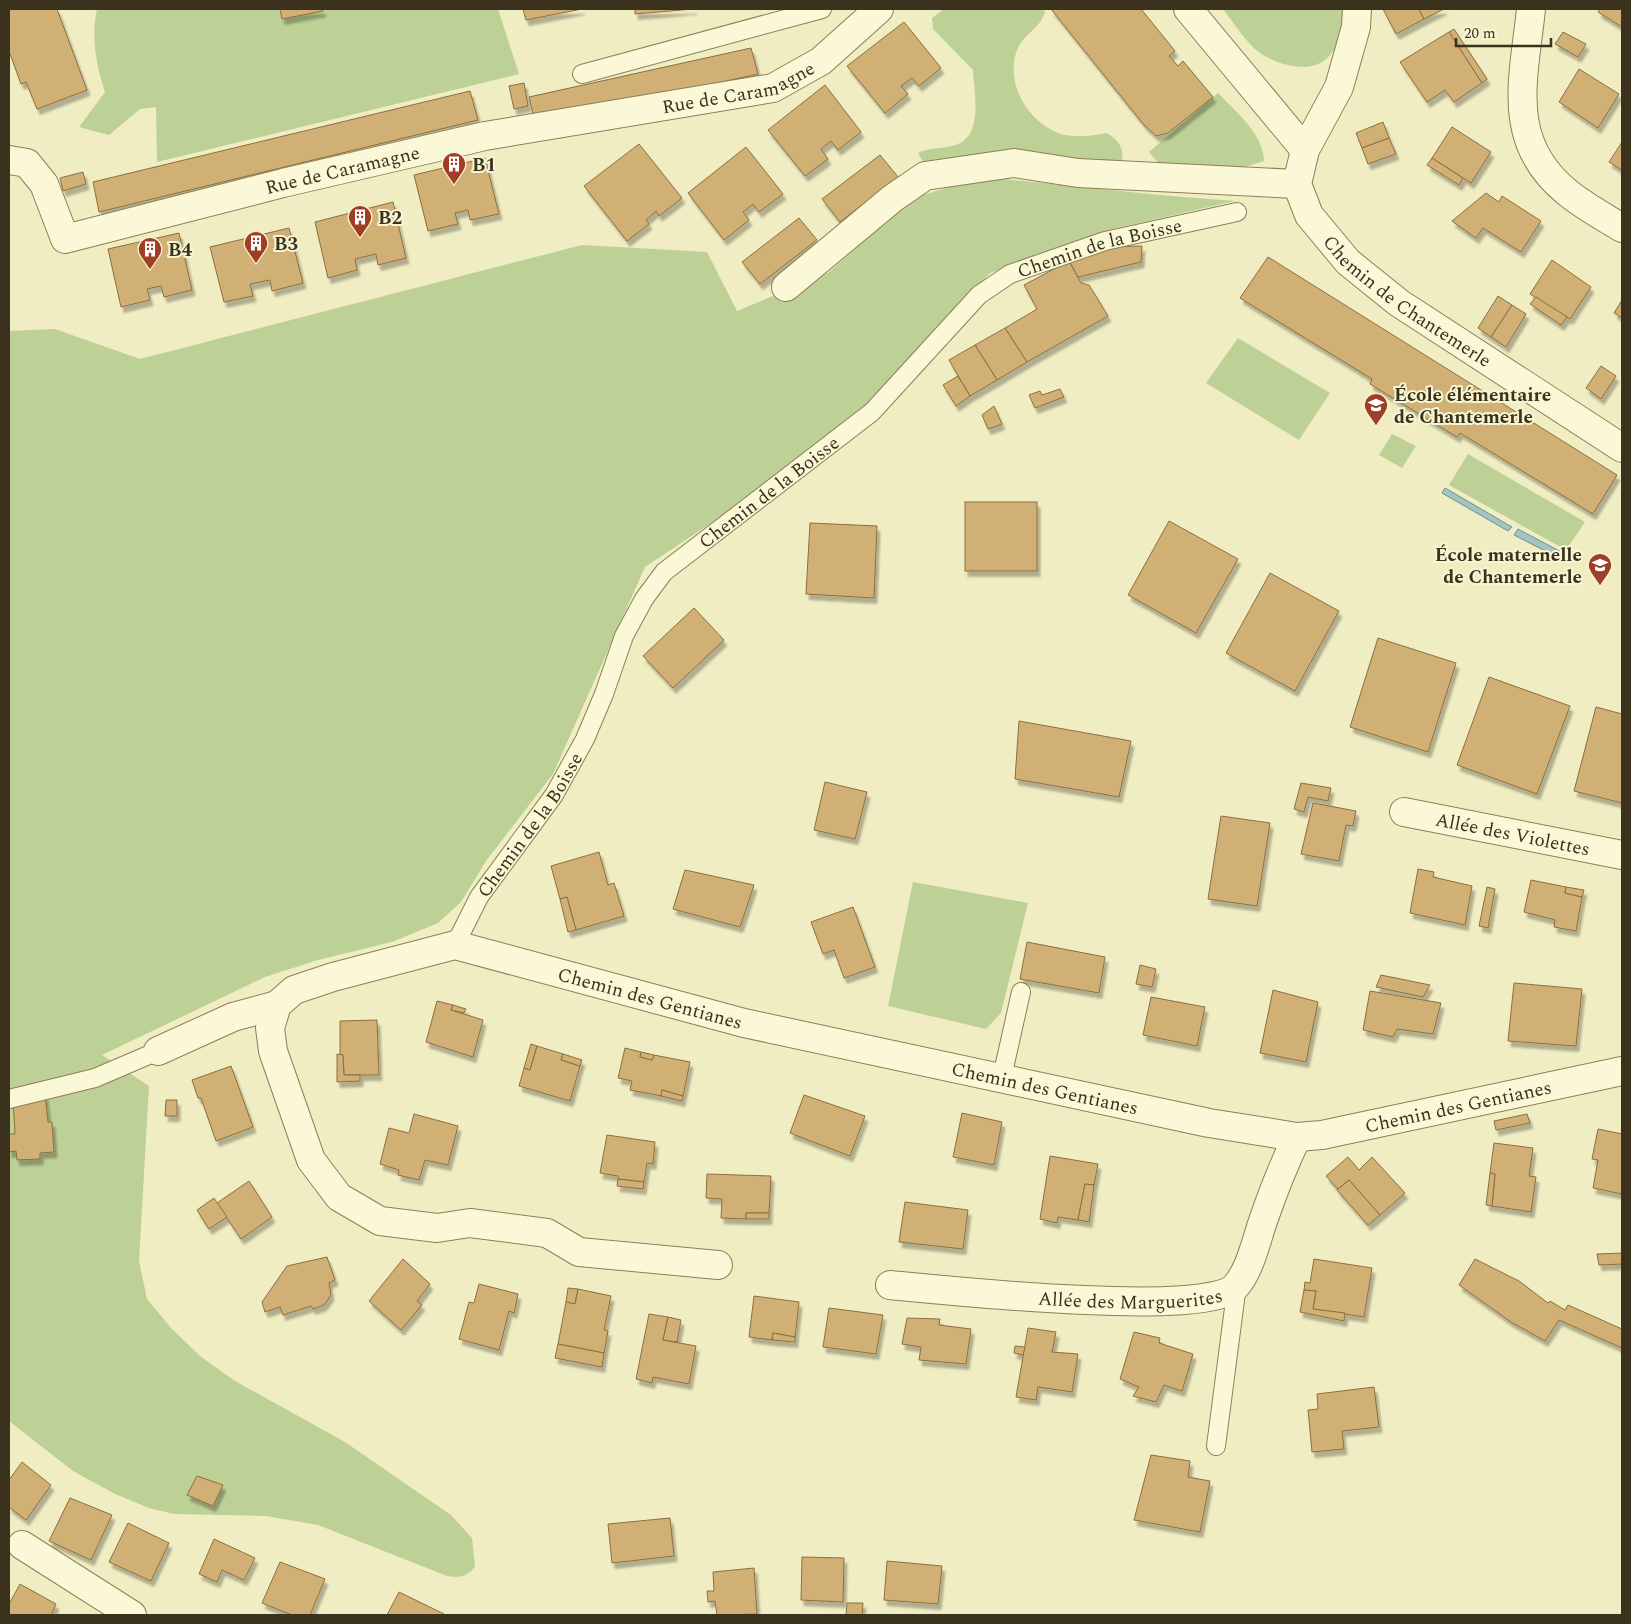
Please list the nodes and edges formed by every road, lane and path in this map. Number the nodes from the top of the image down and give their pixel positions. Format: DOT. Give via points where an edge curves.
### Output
graph roads {
  1 [pos="822,9"];
  2 [pos="879,9"];
  3 [pos="1188,9"];
  4 [pos="1357,9"];
  5 [pos="1531,9"];
  6 [pos="582,74"];
  7 [pos="1305,150"];
  8 [pos="9,160"];
  9 [pos="1297,184"];
  10 [pos="1237,212"];
  11 [pos="1622,228"];
  12 [pos="786,287"];
  13 [pos="1622,448"];
  14 [pos="1404,812"];
  15 [pos="1622,855"];
  16 [pos="455,945"];
  17 [pos="1021,992"];
  18 [pos="277,1005"];
  19 [pos="158,1051"];
  20 [pos="1622,1071"];
  21 [pos="1002,1077"];
  22 [pos="9,1098"];
  23 [pos="1297,1136"];
  24 [pos="718,1265"];
  25 [pos="890,1285"];
  26 [pos="1237,1285"];
  27 [pos="1216,1446"];
  28 [pos="22,1544"];
  29 [pos="132,1615"];
  1 -- 6 [label="lane"];
  2 -- 8 [label="street, Rue de Caramagne" via="821,61 773,88 486,136 282,183 65,239 44,184 28,163"];
  3 -- 7 [label="street"];
  4 -- 7 [label="street" via="1356,27 1339,87"];
  5 -- 11 [label="street" via="1521,105 1528,141 1543,166 1567,192"];
  7 -- 9 [label="street"];
  9 -- 12 [label="street" via="1078,174 1014,162 925,176 893,198"];
  9 -- 13 [label="street, Chemin de Chantemerle" via="1309,215 1348,262 1399,303"];
  10 -- 16 [label="lane, Chemin de la Boisse" via="1105,240 1010,274 979,294 872,412 664,572 644,599 624,636 585,739 558,787 479,897"];
  14 -- 15 [label="street, Allée des Violettes"];
  16 -- 18 [label="street, Chemin des Gentianes" via="294,990"];
  16 -- 21 [label="street, Chemin des Gentianes" via="744,1023"];
  17 -- 21 [label="lane"];
  18 -- 19 [label="street" via="233,1017"];
  18 -- 24 [label="street" via="270,1028 273,1051 311,1160 339,1197 380,1221 438,1228 470,1223 547,1233 579,1252"];
  19 -- 22 [label="lane" via="95,1078"];
  20 -- 23 [label="street, Chemin des Gentianes" via="1322,1134"];
  21 -- 23 [label="street, Chemin des Gentianes" via="1210,1124"];
  23 -- 26 [label="street, Allée des Marguerites"];
  25 -- 26 [label="street, Allée des Marguerites" via="1097,1302 1219,1296 1229,1294"];
  26 -- 27 [label="lane"];
  28 -- 29 [label="street"];
}
